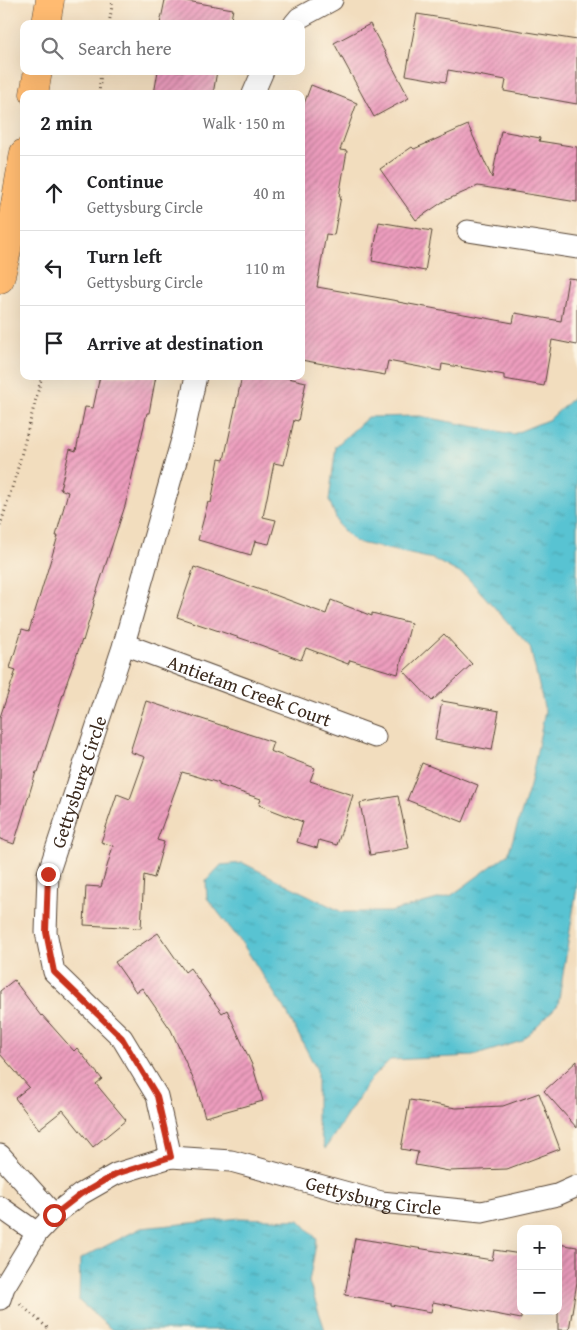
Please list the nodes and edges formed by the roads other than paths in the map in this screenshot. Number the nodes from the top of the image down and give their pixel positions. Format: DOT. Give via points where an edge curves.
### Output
graph roads {
  1 [pos="50,0"];
  2 [pos="332,0"];
  3 [pos="47,20"];
  4 [pos="297,20"];
  5 [pos="37,75"];
  6 [pos="261,75"];
  7 [pos="35,90"];
  8 [pos="255,90"];
  9 [pos="20,176"];
  10 [pos="468,231"];
  11 [pos="577,248"];
  12 [pos="0,279"];
  13 [pos="195,380"];
  14 [pos="124,644"];
  15 [pos="374,737"];
  16 [pos="0,1155"];
  17 [pos="171,1157"];
  18 [pos="577,1186"];
  19 [pos="0,1207"];
  20 [pos="54,1215"];
  21 [pos="37,1233"];
  22 [pos="2,1293"];
  1 -- 3 [label="highway"];
  2 -- 4 [label="street"];
  5 -- 7 [label="highway"];
  6 -- 8 [label="street"];
  9 -- 12 [label="highway"];
  10 -- 11 [label="street"];
  13 -- 14 [label="street, Gettysburg Circle" via="183,436"];
  14 -- 15 [label="street, Antietam Creek Court"];
  14 -- 17 [label="street, Gettysburg Circle" via="48,874 46,932 54,972 122,1038 157,1096"];
  16 -- 20 [label="street"];
  17 -- 18 [label="street, Gettysburg Circle" via="231,1161 382,1202 482,1212"];
  17 -- 20 [label="street, Gettysburg Circle" via="116,1174 81,1194"];
  19 -- 21 [label="street"];
  20 -- 21 [label="street, Gettysburg Circle"];
  21 -- 22 [label="street, Gettysburg Circle"];
}
